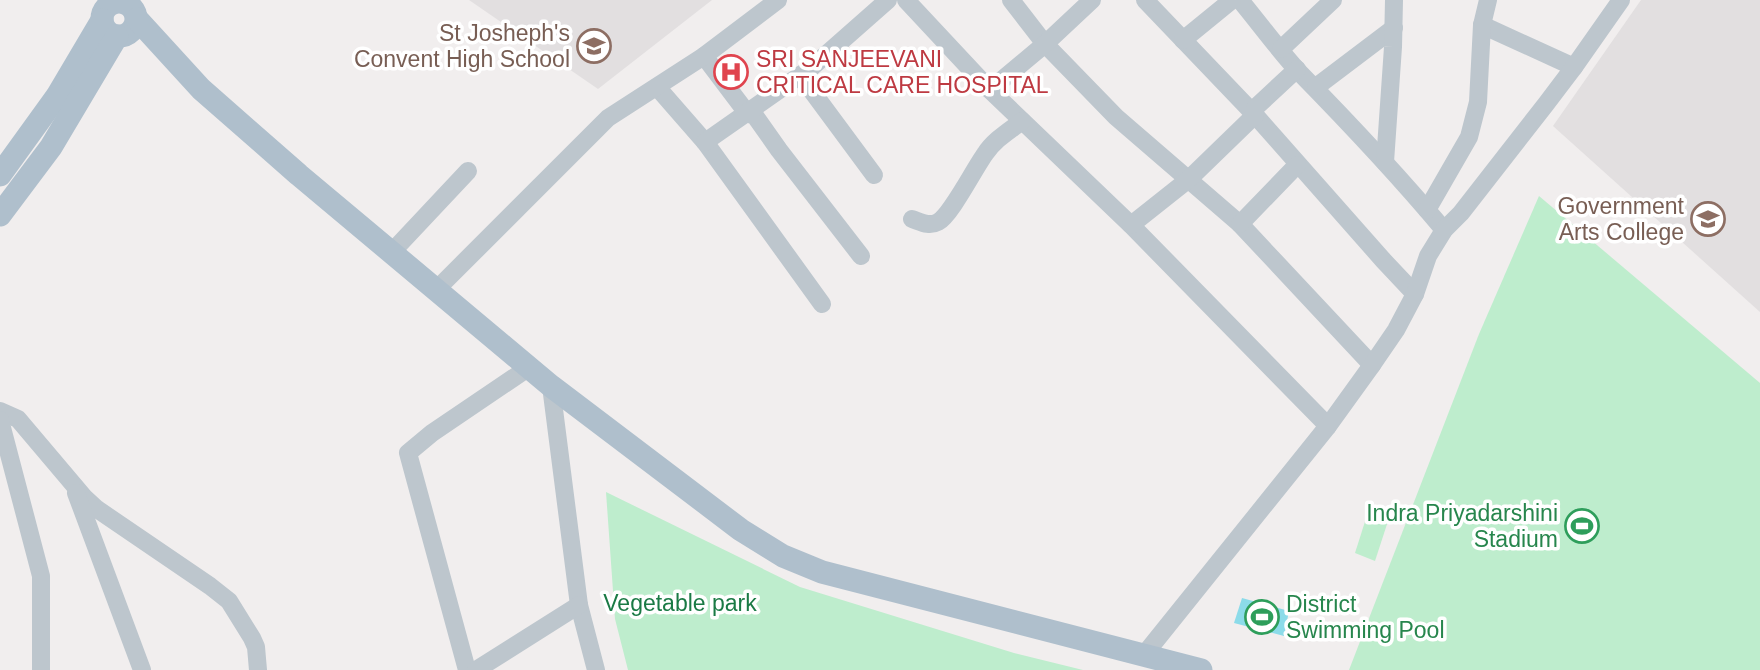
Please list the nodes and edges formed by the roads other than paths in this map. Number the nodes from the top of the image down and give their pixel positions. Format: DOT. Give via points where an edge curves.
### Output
graph roads {
  1 [pos="888,0"];
  2 [pos="906,0"];
  3 [pos="1011,0"];
  4 [pos="1092,0"];
  5 [pos="1145,0"];
  6 [pos="1232,0"];
  7 [pos="1240,0"];
  8 [pos="1333,0"];
  9 [pos="1394,0"];
  10 [pos="1488,0"];
  11 [pos="1621,0"];
  12 [pos="773,1"];
  13 [pos="117,12"];
  14 [pos="1482,24"];
  15 [pos="1394,28"];
  16 [pos="1183,40"];
  17 [pos="1045,44"];
  18 [pos="1281,49"];
  19 [pos="704,56"];
  20 [pos="1574,67"];
  21 [pos="1297,69"];
  22 [pos="800,75"];
  23 [pos="657,87"];
  24 [pos="1316,87"];
  25 [pos="990,90"];
  26 [pos="747,113"];
  27 [pos="1255,115"];
  28 [pos="1022,121"];
  29 [pos="705,142"];
  30 [pos="1385,162"];
  31 [pos="1297,165"];
  32 [pos="468,171"];
  33 [pos="0,175"];
  34 [pos="874,175"];
  35 [pos="1189,179"];
  36 [pos="1427,210"];
  37 [pos="0,215"];
  38 [pos="912,219"];
  39 [pos="1240,224"];
  40 [pos="1131,225"];
  41 [pos="1444,230"];
  42 [pos="392,252"];
  43 [pos="861,256"];
  44 [pos="437,289"];
  45 [pos="1415,294"];
  46 [pos="822,304"];
  47 [pos="1372,365"];
  48 [pos="528,368"];
  49 [pos="551,386"];
  50 [pos="0,411"];
  51 [pos="0,420"];
  52 [pos="1328,426"];
  53 [pos="73,484"];
  54 [pos="579,605"];
  55 [pos="1144,655"];
  56 [pos="41,670"];
  57 [pos="142,670"];
  58 [pos="258,670"];
  59 [pos="467,670"];
  60 [pos="476,670"];
  61 [pos="596,670"];
  62 [pos="1201,670"];
  1 -- 22 [label="street"];
  2 -- 25 [label="street"];
  3 -- 17 [label="street"];
  4 -- 17 [label="street"];
  5 -- 16 [label="street"];
  6 -- 16 [label="street"];
  7 -- 18 [label="street"];
  8 -- 18 [label="street"];
  9 -- 15 [label="street"];
  10 -- 14 [label="street"];
  11 -- 20 [label="street"];
  12 -- 19 [label="street"];
  13 -- 33 [label="main road"];
  13 -- 37 [label="main road" via="51,147"];
  13 -- 42 [label="main road"];
  14 -- 20 [label="street"];
  14 -- 36 [label="street" via="1478,102 1469,137"];
  15 -- 24 [label="street"];
  15 -- 30 [label="street"];
  16 -- 27 [label="street"];
  17 -- 25 [label="street"];
  17 -- 35 [label="street" via="1116,117"];
  18 -- 21 [label="street"];
  19 -- 23 [label="street"];
  19 -- 26 [label="street"];
  20 -- 41 [label="street"];
  21 -- 24 [label="street"];
  21 -- 27 [label="street" via="1255,108"];
  22 -- 26 [label="street"];
  22 -- 34 [label="street"];
  23 -- 29 [label="street"];
  23 -- 44 [label="street" via="608,118"];
  24 -- 30 [label="street"];
  25 -- 28 [label="street"];
  26 -- 29 [label="street"];
  26 -- 43 [label="street" via="755,116"];
  27 -- 31 [label="street"];
  27 -- 35 [label="street"];
  28 -- 38 [label="street" via="986,151 938,223"];
  28 -- 40 [label="street"];
  29 -- 46 [label="street"];
  30 -- 36 [label="street"];
  31 -- 39 [label="street"];
  31 -- 45 [label="street"];
  32 -- 42 [label="street"];
  35 -- 39 [label="street"];
  35 -- 40 [label="street"];
  36 -- 41 [label="street"];
  39 -- 47 [label="street"];
  40 -- 52 [label="street"];
  41 -- 45 [label="street" via="1428,256"];
  42 -- 44 [label="main road"];
  44 -- 48 [label="main road"];
  45 -- 47 [label="street"];
  47 -- 52 [label="street"];
  48 -- 49 [label="main road"];
  48 -- 59 [label="street" via="408,453"];
  49 -- 54 [label="street"];
  49 -- 55 [label="main road" via="741,530 783,556 822,572"];
  50 -- 53 [label="street" via="18,419"];
  51 -- 56 [label="street" via="41,576"];
  52 -- 55 [label="street"];
  53 -- 57 [label="street"];
  53 -- 58 [label="street" via="97,509 229,601 256,647"];
  54 -- 60 [label="street"];
  54 -- 61 [label="street"];
  55 -- 62 [label="main road"];
}
